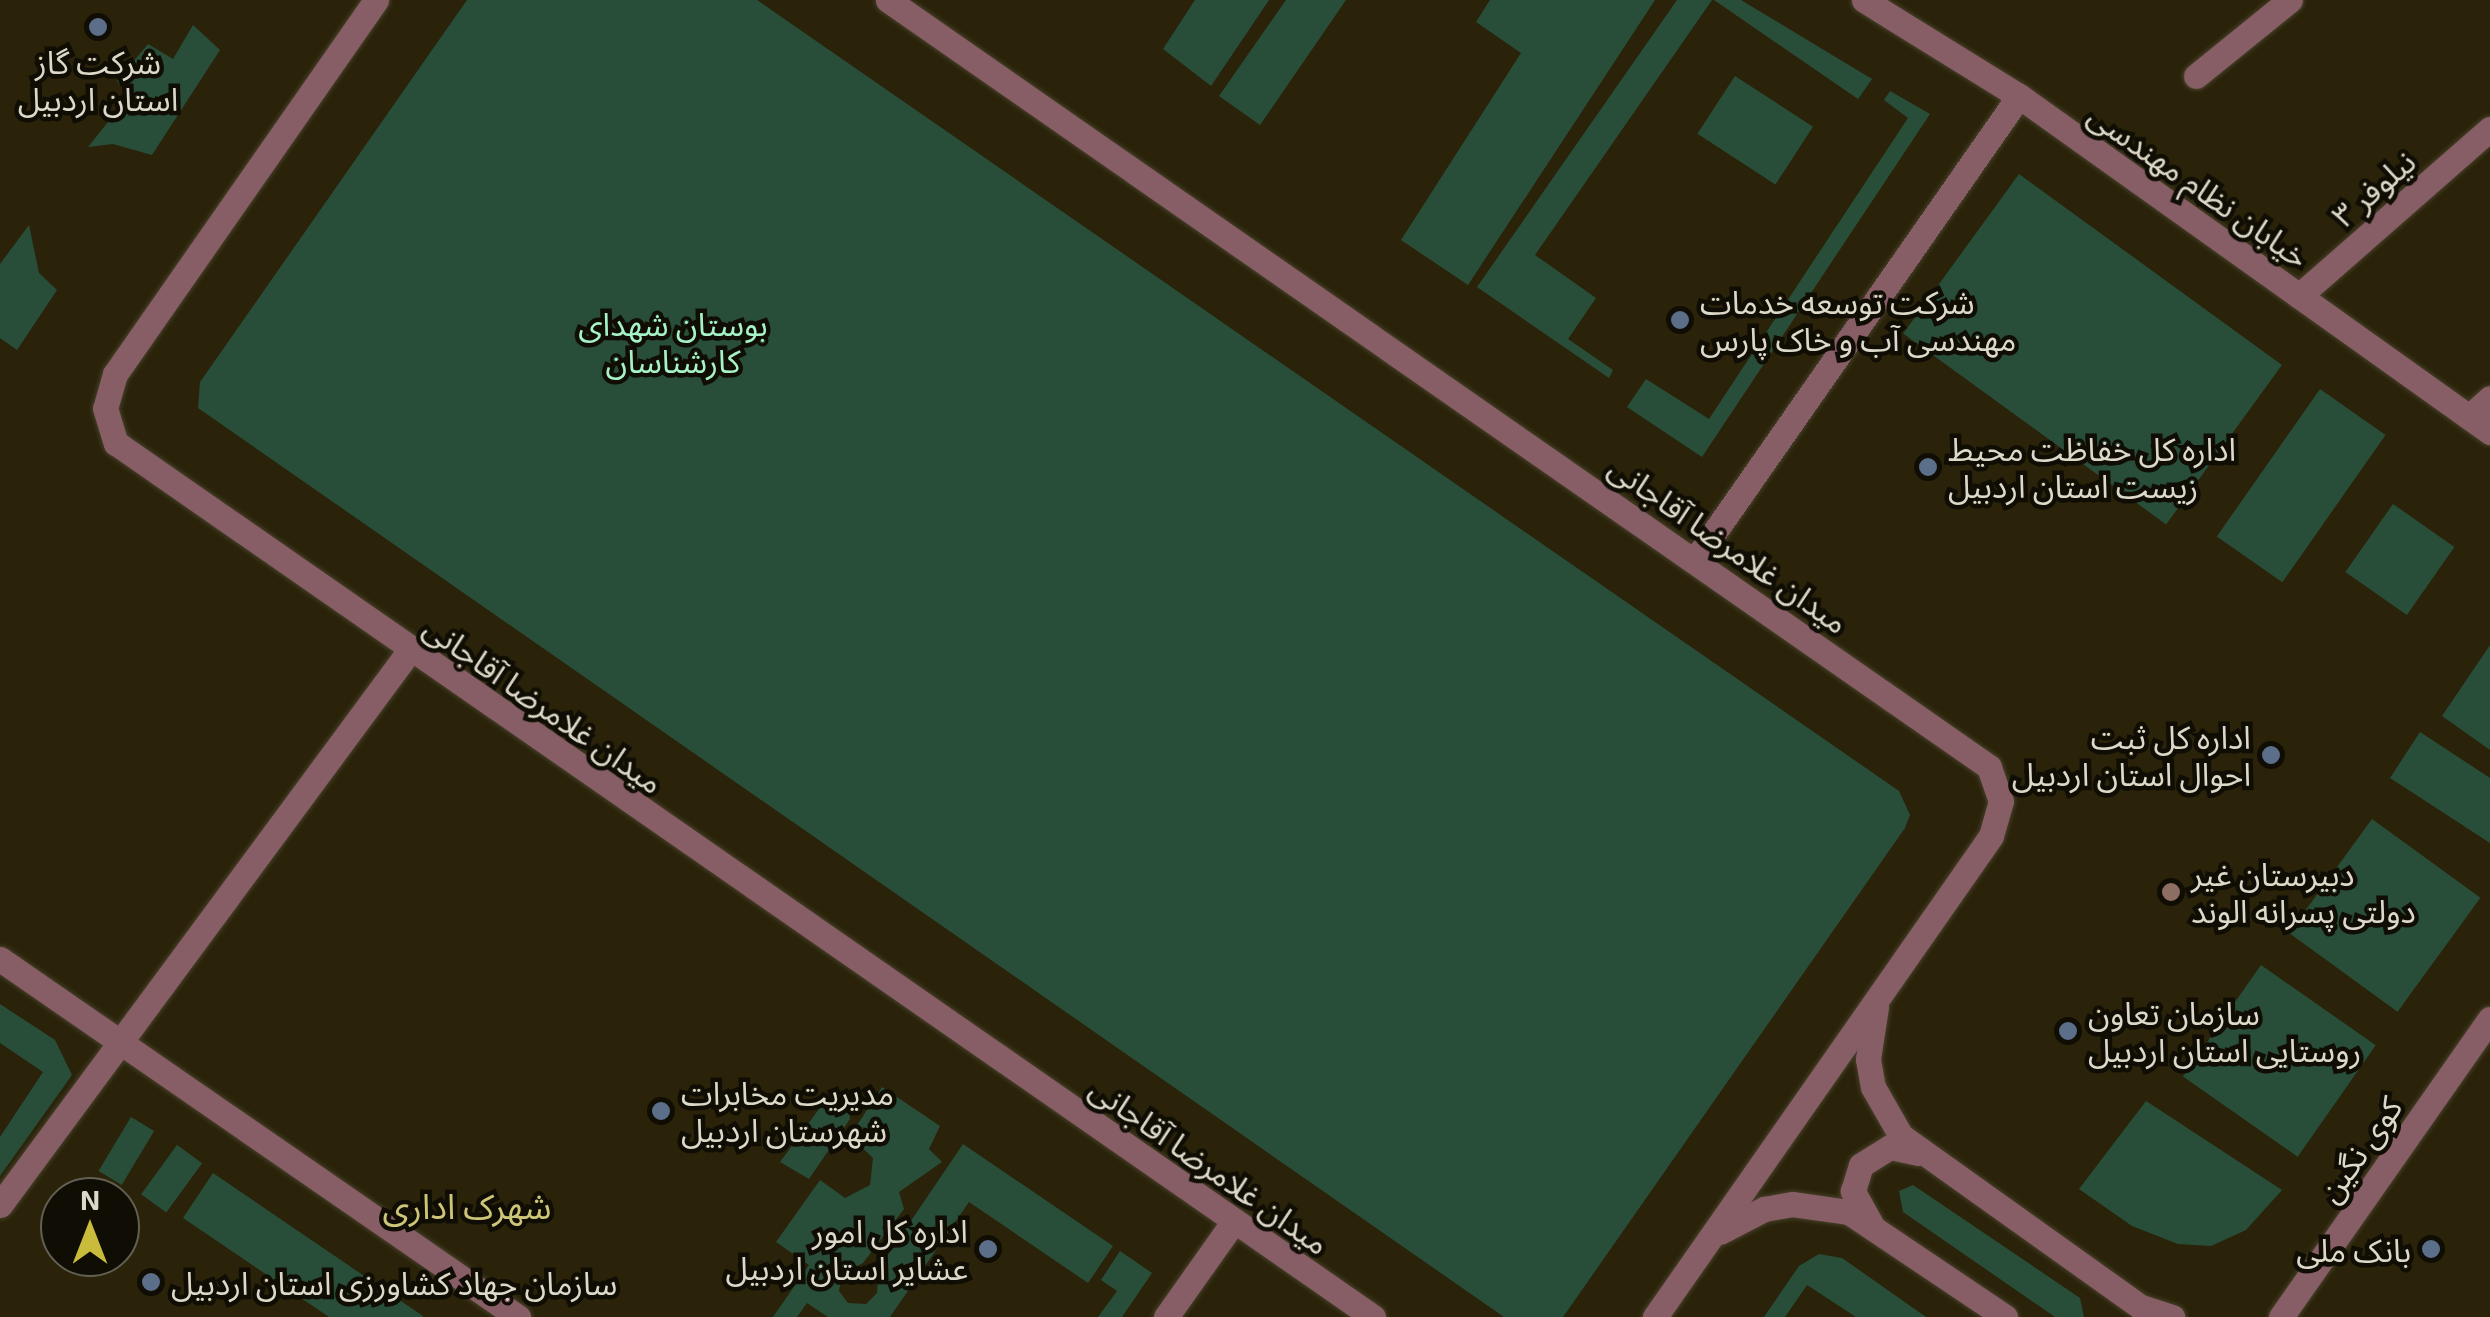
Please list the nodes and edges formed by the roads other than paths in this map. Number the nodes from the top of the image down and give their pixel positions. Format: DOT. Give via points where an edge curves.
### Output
graph roads {
  1 [pos="376,0"];
  2 [pos="888,0"];
  3 [pos="1864,0"];
  4 [pos="1898,0"];
  5 [pos="2290,0"];
  6 [pos="1912,29"];
  7 [pos="2196,76"];
  8 [pos="2020,96"];
  9 [pos="2490,129"];
  10 [pos="2299,296"];
  11 [pos="2490,398"];
  12 [pos="2479,424"];
  13 [pos="1695,560"];
  14 [pos="410,650"];
  15 [pos="0,959"];
  16 [pos="1891,979"];
  17 [pos="2490,1019"];
  18 [pos="118,1040"];
  19 [pos="1922,1156"];
  20 [pos="0,1205"];
  21 [pos="1234,1221"];
  22 [pos="1874,1226"];
  23 [pos="1696,1258"];
  24 [pos="518,1317"];
  25 [pos="1166,1317"];
  26 [pos="1372,1317"];
  27 [pos="1654,1317"];
  28 [pos="2005,1317"];
  29 [pos="2172,1317"];
  30 [pos="2281,1317"];
  1 -- 14 [label="street, میدان غلامرضا آقاجانی" via="115,374 104,408 116,443 130,456"];
  2 -- 13 [label="street, میدان غلامرضا آقاجانی"];
  3 -- 6 [label="street, خیابان نظام مهندسی"];
  4 -- 6 [label="street"];
  5 -- 7 [label="street"];
  6 -- 8 [label="street, خیابان نظام مهندسی"];
  8 -- 10 [label="street, خیابان نظام مهندسی"];
  8 -- 13 [label="street"];
  9 -- 10 [label="street, نیلوفر ۳"];
  10 -- 12 [label="street, خیابان نظام مهندسی"];
  11 -- 12 [label="street"];
  13 -- 16 [label="street, میدان غلامرضا آقاجانی" via="1976,754 1998,783 1998,820 1990,836"];
  14 -- 18 [label="street"];
  14 -- 21 [label="street, میدان غلامرضا آقاجانی"];
  15 -- 18 [label="street"];
  16 -- 19 [label="street" via="1870,1031 1868,1059 1884,1113"];
  16 -- 23 [label="street, میدان غلامرضا آقاجانی"];
  17 -- 30 [label="street, کوی نگین"];
  18 -- 20 [label="street"];
  18 -- 24 [label="street"];
  19 -- 22 [label="street" via="1890,1147 1861,1165 1853,1191"];
  19 -- 29 [label="street" via="2141,1307"];
  21 -- 25 [label="street"];
  21 -- 26 [label="street, میدان غلامرضا آقاجانی"];
  22 -- 23 [label="street" via="1821,1204 1764,1209 1738,1220"];
  22 -- 28 [label="street"];
  23 -- 27 [label="street, میدان غلامرضا آقاجانی"];
}
